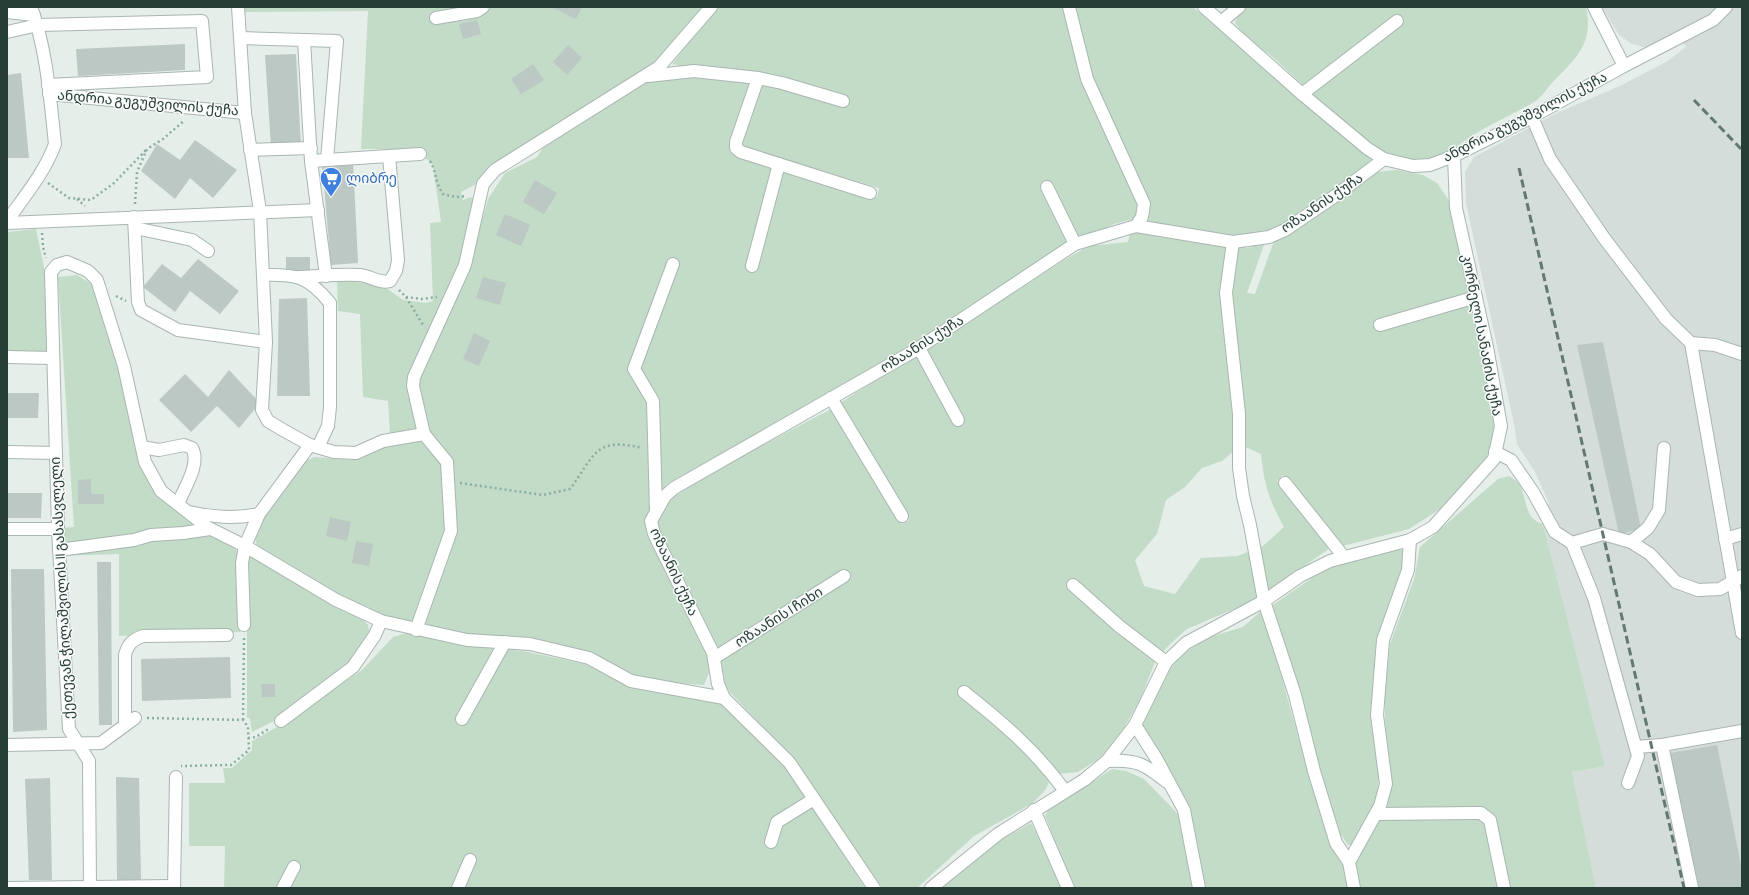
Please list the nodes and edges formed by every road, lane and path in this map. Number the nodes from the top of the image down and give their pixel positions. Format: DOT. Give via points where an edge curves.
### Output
graph roads {
  1 [pos="238,7"];
  2 [pos="483,7"];
  3 [pos="711,7"];
  4 [pos="1069,7"];
  5 [pos="1204,7"];
  6 [pos="1239,7"];
  7 [pos="1594,7"];
  8 [pos="1726,7"];
  9 [pos="7,12"];
  10 [pos="34,16"];
  11 [pos="436,18"];
  12 [pos="1397,21"];
  13 [pos="1221,22"];
  14 [pos="7,32"];
  15 [pos="241,38"];
  16 [pos="304,40"];
  17 [pos="1624,66"];
  18 [pos="647,76"];
  19 [pos="758,78"];
  20 [pos="49,90"];
  21 [pos="1302,94"];
  22 [pos="843,101"];
  23 [pos="198,109"];
  24 [pos="245,113"];
  25 [pos="1532,117"];
  26 [pos="311,148"];
  27 [pos="148,149"];
  28 [pos="250,150"];
  29 [pos="420,154"];
  30 [pos="389,156"];
  31 [pos="1454,156"];
  32 [pos="1384,159"];
  33 [pos="327,160"];
  34 [pos="311,161"];
  35 [pos="779,164"];
  36 [pos="40,174"];
  37 [pos="1047,187"];
  38 [pos="481,192"];
  39 [pos="870,193"];
  40 [pos="318,210"];
  41 [pos="260,211"];
  42 [pos="41,221"];
  43 [pos="7,222"];
  44 [pos="135,222"];
  45 [pos="1136,226"];
  46 [pos="1232,242"];
  47 [pos="1075,244"];
  48 [pos="208,251"];
  49 [pos="673,264"];
  50 [pos="752,266"];
  51 [pos="263,275"];
  52 [pos="326,276"];
  53 [pos="51,277"];
  54 [pos="299,277"];
  55 [pos="390,281"];
  56 [pos="98,286"];
  57 [pos="452,292"];
  58 [pos="406,297"];
  59 [pos="1476,297"];
  60 [pos="141,310"];
  61 [pos="1380,325"];
  62 [pos="429,341"];
  63 [pos="266,342"];
  64 [pos="1690,343"];
  65 [pos="919,348"];
  66 [pos="1742,354"];
  67 [pos="7,357"];
  68 [pos="53,358"];
  69 [pos="831,398"];
  70 [pos="958,420"];
  71 [pos="424,434"];
  72 [pos="314,446"];
  73 [pos="142,447"];
  74 [pos="1664,448"];
  75 [pos="654,451"];
  76 [pos="7,452"];
  77 [pos="1495,452"];
  78 [pos="56,453"];
  79 [pos="448,481"];
  80 [pos="1285,483"];
  81 [pos="182,508"];
  82 [pos="656,510"];
  83 [pos="259,514"];
  84 [pos="902,516"];
  85 [pos="7,529"];
  86 [pos="58,529"];
  87 [pos="210,529"];
  88 [pos="1742,534"];
  89 [pos="1410,540"];
  90 [pos="1725,540"];
  91 [pos="1631,542"];
  92 [pos="1572,543"];
  93 [pos="245,546"];
  94 [pos="59,550"];
  95 [pos="1344,557"];
  96 [pos="844,576"];
  97 [pos="1738,579"];
  98 [pos="1073,585"];
  99 [pos="1264,601"];
  100 [pos="380,621"];
  101 [pos="244,625"];
  102 [pos="416,630"];
  103 [pos="1742,633"];
  104 [pos="226,635"];
  105 [pos="505,642"];
  106 [pos="714,658"];
  107 [pos="1166,662"];
  108 [pos="964,692"];
  109 [pos="724,698"];
  110 [pos="243,720"];
  111 [pos="462,720"];
  112 [pos="130,721"];
  113 [pos="281,721"];
  114 [pos="1135,725"];
  115 [pos="1742,730"];
  116 [pos="248,738"];
  117 [pos="7,745"];
  118 [pos="81,745"];
  119 [pos="1662,745"];
  120 [pos="1636,747"];
  121 [pos="1107,762"];
  122 [pos="176,777"];
  123 [pos="1628,783"];
  124 [pos="1171,785"];
  125 [pos="1065,791"];
  126 [pos="814,799"];
  127 [pos="1034,810"];
  128 [pos="1376,814"];
  129 [pos="771,842"];
  130 [pos="470,860"];
  131 [pos="1349,862"];
  132 [pos="294,867"];
  133 [pos="174,887"];
  134 [pos="7,888"];
  135 [pos="90,888"];
  136 [pos="283,888"];
  137 [pos="458,888"];
  138 [pos="874,888"];
  139 [pos="931,888"];
  140 [pos="1068,888"];
  141 [pos="1199,888"];
  142 [pos="1354,888"];
  143 [pos="1504,888"];
  144 [pos="1692,888"];
  1 -- 15 [label="street, ანდრია გუგუშვილის ქუჩა"];
  2 -- 11 [label="street" via="477,11"];
  3 -- 18 [label="street" via="659,67"];
  4 -- 45 [label="street" via="1087,79 1144,204 1142,217"];
  5 -- 13 [label="street, ანდრია გუგუშვილის ქუჩა"];
  6 -- 13 [label="street"];
  7 -- 17 [label="street"];
  8 -- 17 [label="street, ანდრია გუგუშვილის ქუჩა" via="1713,20"];
  9 -- 10 [label="street"];
  10 -- 14 [label="street"];
  10 -- 20 [label="street, ანდრია გუგუშვილის ქუჩა"];
  10 -- 20 [label="street" via="202,21 207,77"];
  12 -- 21 [label="street"];
  13 -- 21 [label="street, ანდრია გუგუშვილის ქუჩა"];
  15 -- 16 [label="street"];
  15 -- 24 [label="street, ანდრია გუგუშვილის ქუჩა"];
  16 -- 26 [label="street"];
  16 -- 33 [label="street" via="337,41"];
  17 -- 25 [label="street, ანდრია გუგუშვილის ქუჩა"];
  18 -- 19 [label="street" via="694,71"];
  18 -- 38 [label="street" via="494,170 483,184"];
  19 -- 22 [label="street"];
  19 -- 35 [label="street" via="736,148 741,152"];
  20 -- 23 [label="street, ანდრია გუგუშვილის ქუჩა"];
  20 -- 36 [label="street" via="55,144"];
  21 -- 32 [label="street, ანდრია გუგუშვილის ქუჩა" via="1368,149"];
  23 -- 24 [label="street, ანდრია გუგუშვილის ქუჩა"];
  23 -- 27 [label="path"];
  24 -- 28 [label="street"];
  25 -- 31 [label="street, ანდრია გუგუშვილის ქუჩა"];
  25 -- 64 [label="street" via="1550,159 1604,238 1666,319"];
  26 -- 28 [label="street"];
  26 -- 34 [label="street"];
  27 -- 36 [label="path" via="114,183 91,200 69,198"];
  27 -- 44 [label="path" via="137,172"];
  28 -- 41 [label="street"];
  29 -- 30 [label="street"];
  29 -- 38 [label="path" via="430,160 436,184 443,194 456,197"];
  30 -- 33 [label="street"];
  30 -- 55 [label="street" via="398,260 396,272"];
  31 -- 32 [label="street, ანდრია გუგუშვილის ქუჩა" via="1430,165 1414,166"];
  31 -- 59 [label="street, კორნელი სანაძის ქუჩა" via="1456,208"];
  32 -- 46 [label="street, ოზაანის ქუჩა" via="1336,196 1285,230 1269,237"];
  33 -- 34 [label="street"];
  34 -- 40 [label="street"];
  35 -- 39 [label="street"];
  35 -- 50 [label="street"];
  36 -- 43 [label="street"];
  37 -- 47 [label="street"];
  38 -- 57 [label="street" via="465,265"];
  40 -- 41 [label="street"];
  40 -- 52 [label="street"];
  41 -- 44 [label="street"];
  41 -- 51 [label="street"];
  42 -- 43 [label="street"];
  42 -- 44 [label="street"];
  42 -- 53 [label="path" via="43,247"];
  44 -- 48 [label="street" via="192,240"];
  44 -- 60 [label="street" via="138,302"];
  45 -- 46 [label="street, ოზაანის ქუჩა"];
  45 -- 47 [label="street, ოზაანის ქუჩა"];
  46 -- 99 [label="street" via="1226,293 1239,414 1239,468"];
  47 -- 65 [label="street, ოზაანის ქუჩა"];
  49 -- 75 [label="street" via="634,369 653,401"];
  51 -- 54 [label="street" via="289,274"];
  51 -- 63 [label="street"];
  52 -- 54 [label="street"];
  52 -- 55 [label="street" via="360,275 372,277 383,283"];
  53 -- 56 [label="street" via="57,265 66,262 88,271"];
  53 -- 68 [label="street, ქეთევან ჭილაშვილის II გასასვლელი"];
  54 -- 72 [label="street" via="319,290 330,303 328,426"];
  55 -- 58 [label="path"];
  56 -- 60 [label="path"];
  56 -- 73 [label="street" via="124,366"];
  57 -- 58 [label="path" via="422,299"];
  57 -- 62 [label="street"];
  58 -- 62 [label="path"];
  59 -- 61 [label="street"];
  59 -- 77 [label="street, კორნელი სანაძის ქუჩა" via="1501,426"];
  60 -- 63 [label="street" via="178,330"];
  62 -- 71 [label="street" via="414,377 413,386"];
  63 -- 72 [label="street" via="262,410 268,421"];
  64 -- 66 [label="street" via="1715,345"];
  64 -- 90 [label="street"];
  65 -- 69 [label="street, ოზაანის ქუჩა"];
  65 -- 70 [label="street"];
  67 -- 68 [label="street"];
  68 -- 78 [label="street, ქეთევან ჭილაშვილის II გასასვლელი"];
  69 -- 82 [label="street, ოზაანის ქუჩა" via="674,488"];
  69 -- 84 [label="street"];
  71 -- 72 [label="street" via="383,441 356,453 334,452"];
  71 -- 79 [label="street" via="447,462"];
  72 -- 83 [label="street"];
  73 -- 81 [label="street" via="145,462 161,491"];
  73 -- 81 [label="street" via="159,450 184,445 192,448 196,454"];
  74 -- 91 [label="street" via="1659,510 1648,528"];
  75 -- 79 [label="path" via="626,444 606,445 593,454 570,489 543,495"];
  75 -- 82 [label="street"];
  76 -- 78 [label="street"];
  77 -- 89 [label="street, კორნელი სანაძის ქუჩა" via="1494,459 1433,527"];
  77 -- 92 [label="street" via="1511,460 1533,492 1555,532"];
  78 -- 86 [label="street, ქეთევან ჭილაშვილის II გასასვლელი"];
  79 -- 102 [label="street" via="452,531"];
  80 -- 95 [label="street"];
  81 -- 83 [label="street" via="226,518 243,518"];
  81 -- 87 [label="street"];
  82 -- 106 [label="street, ოზაანის ქუჩა" via="651,521 654,534"];
  83 -- 93 [label="street"];
  85 -- 86 [label="street"];
  86 -- 94 [label="street, ქეთევან ჭილაშვილის II გასასვლელი"];
  87 -- 93 [label="street"];
  87 -- 94 [label="street" via="182,534 151,535 134,540"];
  88 -- 90 [label="street"];
  89 -- 95 [label="street, კორნელი სანაძის ქუჩა"];
  89 -- 128 [label="street" via="1408,570 1383,640 1377,715 1386,784"];
  90 -- 97 [label="street"];
  91 -- 92 [label="street" via="1603,534"];
  91 -- 97 [label="street" via="1650,554 1676,582 1698,590 1720,589"];
  92 -- 120 [label="street" via="1594,598"];
  93 -- 100 [label="street" via="336,600"];
  93 -- 101 [label="street" via="242,563"];
  94 -- 118 [label="street, ქეთევან ჭილაშვილის II გასასვლელი" via="69,728"];
  95 -- 99 [label="street, კორნელი სანაძის ქუჩა" via="1300,576"];
  96 -- 106 [label="street, ოზაანის I ჩიხი"];
  97 -- 103 [label="street"];
  98 -- 107 [label="street" via="1119,626"];
  99 -- 107 [label="street, კორნელი სანაძის ქუჩა" via="1186,643"];
  99 -- 131 [label="street" via="1295,695 1336,843"];
  100 -- 102 [label="street"];
  100 -- 113 [label="street" via="375,635 353,667"];
  101 -- 110 [label="path"];
  102 -- 105 [label="street" via="467,640"];
  104 -- 112 [label="street" via="143,636 132,640 124,655"];
  105 -- 109 [label="street" via="530,644 589,658 631,681"];
  105 -- 111 [label="street"];
  106 -- 109 [label="street, ოზაანის ქუჩა" via="718,684"];
  107 -- 114 [label="street, კორნელი სანაძის ქუჩა"];
  108 -- 125 [label="street" via="1011,730 1046,764"];
  109 -- 126 [label="street" via="789,762"];
  110 -- 112 [label="path"];
  110 -- 116 [label="path" via="248,727"];
  112 -- 118 [label="street" via="101,743"];
  113 -- 116 [label="path" via="256,737"];
  114 -- 121 [label="street, კორნელი სანაძის ქუჩა"];
  114 -- 124 [label="street"];
  115 -- 119 [label="street"];
  116 -- 122 [label="path" via="249,750 231,765 182,765"];
  117 -- 118 [label="street"];
  118 -- 135 [label="street, ქეთევან ჭილაშვილის II გასასვლელი" via="89,761"];
  119 -- 120 [label="street"];
  119 -- 144 [label="street"];
  120 -- 123 [label="street" via="1638,756"];
  121 -- 124 [label="street" via="1127,760 1139,764"];
  121 -- 125 [label="street, კორნელი სანაძის ქუჩა"];
  122 -- 133 [label="street"];
  124 -- 141 [label="street" via="1184,810"];
  125 -- 127 [label="street, კორნელი სანაძის ქუჩა"];
  126 -- 129 [label="street" via="777,822"];
  126 -- 138 [label="street"];
  127 -- 139 [label="street, კორნელი სანაძის ქუჩა" via="998,834"];
  127 -- 140 [label="street"];
  128 -- 131 [label="street"];
  128 -- 143 [label="street" via="1475,812 1486,816 1490,820"];
  130 -- 137 [label="street"];
  131 -- 142 [label="street"];
  132 -- 136 [label="street"];
  133 -- 135 [label="street"];
  134 -- 135 [label="street"];
}
